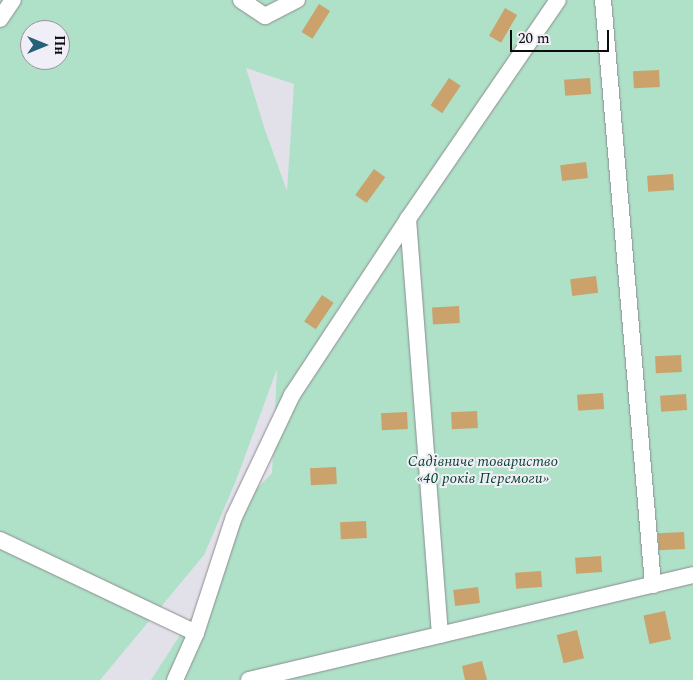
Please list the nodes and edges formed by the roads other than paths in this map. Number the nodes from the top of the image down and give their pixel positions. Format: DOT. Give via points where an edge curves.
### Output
graph roads {
  1 [pos="13,0"];
  2 [pos="241,0"];
  3 [pos="297,0"];
  4 [pos="558,0"];
  5 [pos="603,0"];
  6 [pos="0,19"];
  7 [pos="408,219"];
  8 [pos="0,540"];
  9 [pos="693,575"];
  10 [pos="653,585"];
  11 [pos="196,633"];
  12 [pos="440,635"];
  13 [pos="175,680"];
  14 [pos="248,680"];
  1 -- 6 [label="lane"];
  2 -- 3 [label="lane" via="265,16"];
  4 -- 7 [label="lane"];
  5 -- 10 [label="lane"];
  7 -- 11 [label="lane" via="292,395 234,517"];
  7 -- 12 [label="lane"];
  8 -- 11 [label="lane"];
  9 -- 10 [label="lane"];
  10 -- 12 [label="lane"];
  11 -- 13 [label="lane"];
  12 -- 14 [label="lane"];
}
